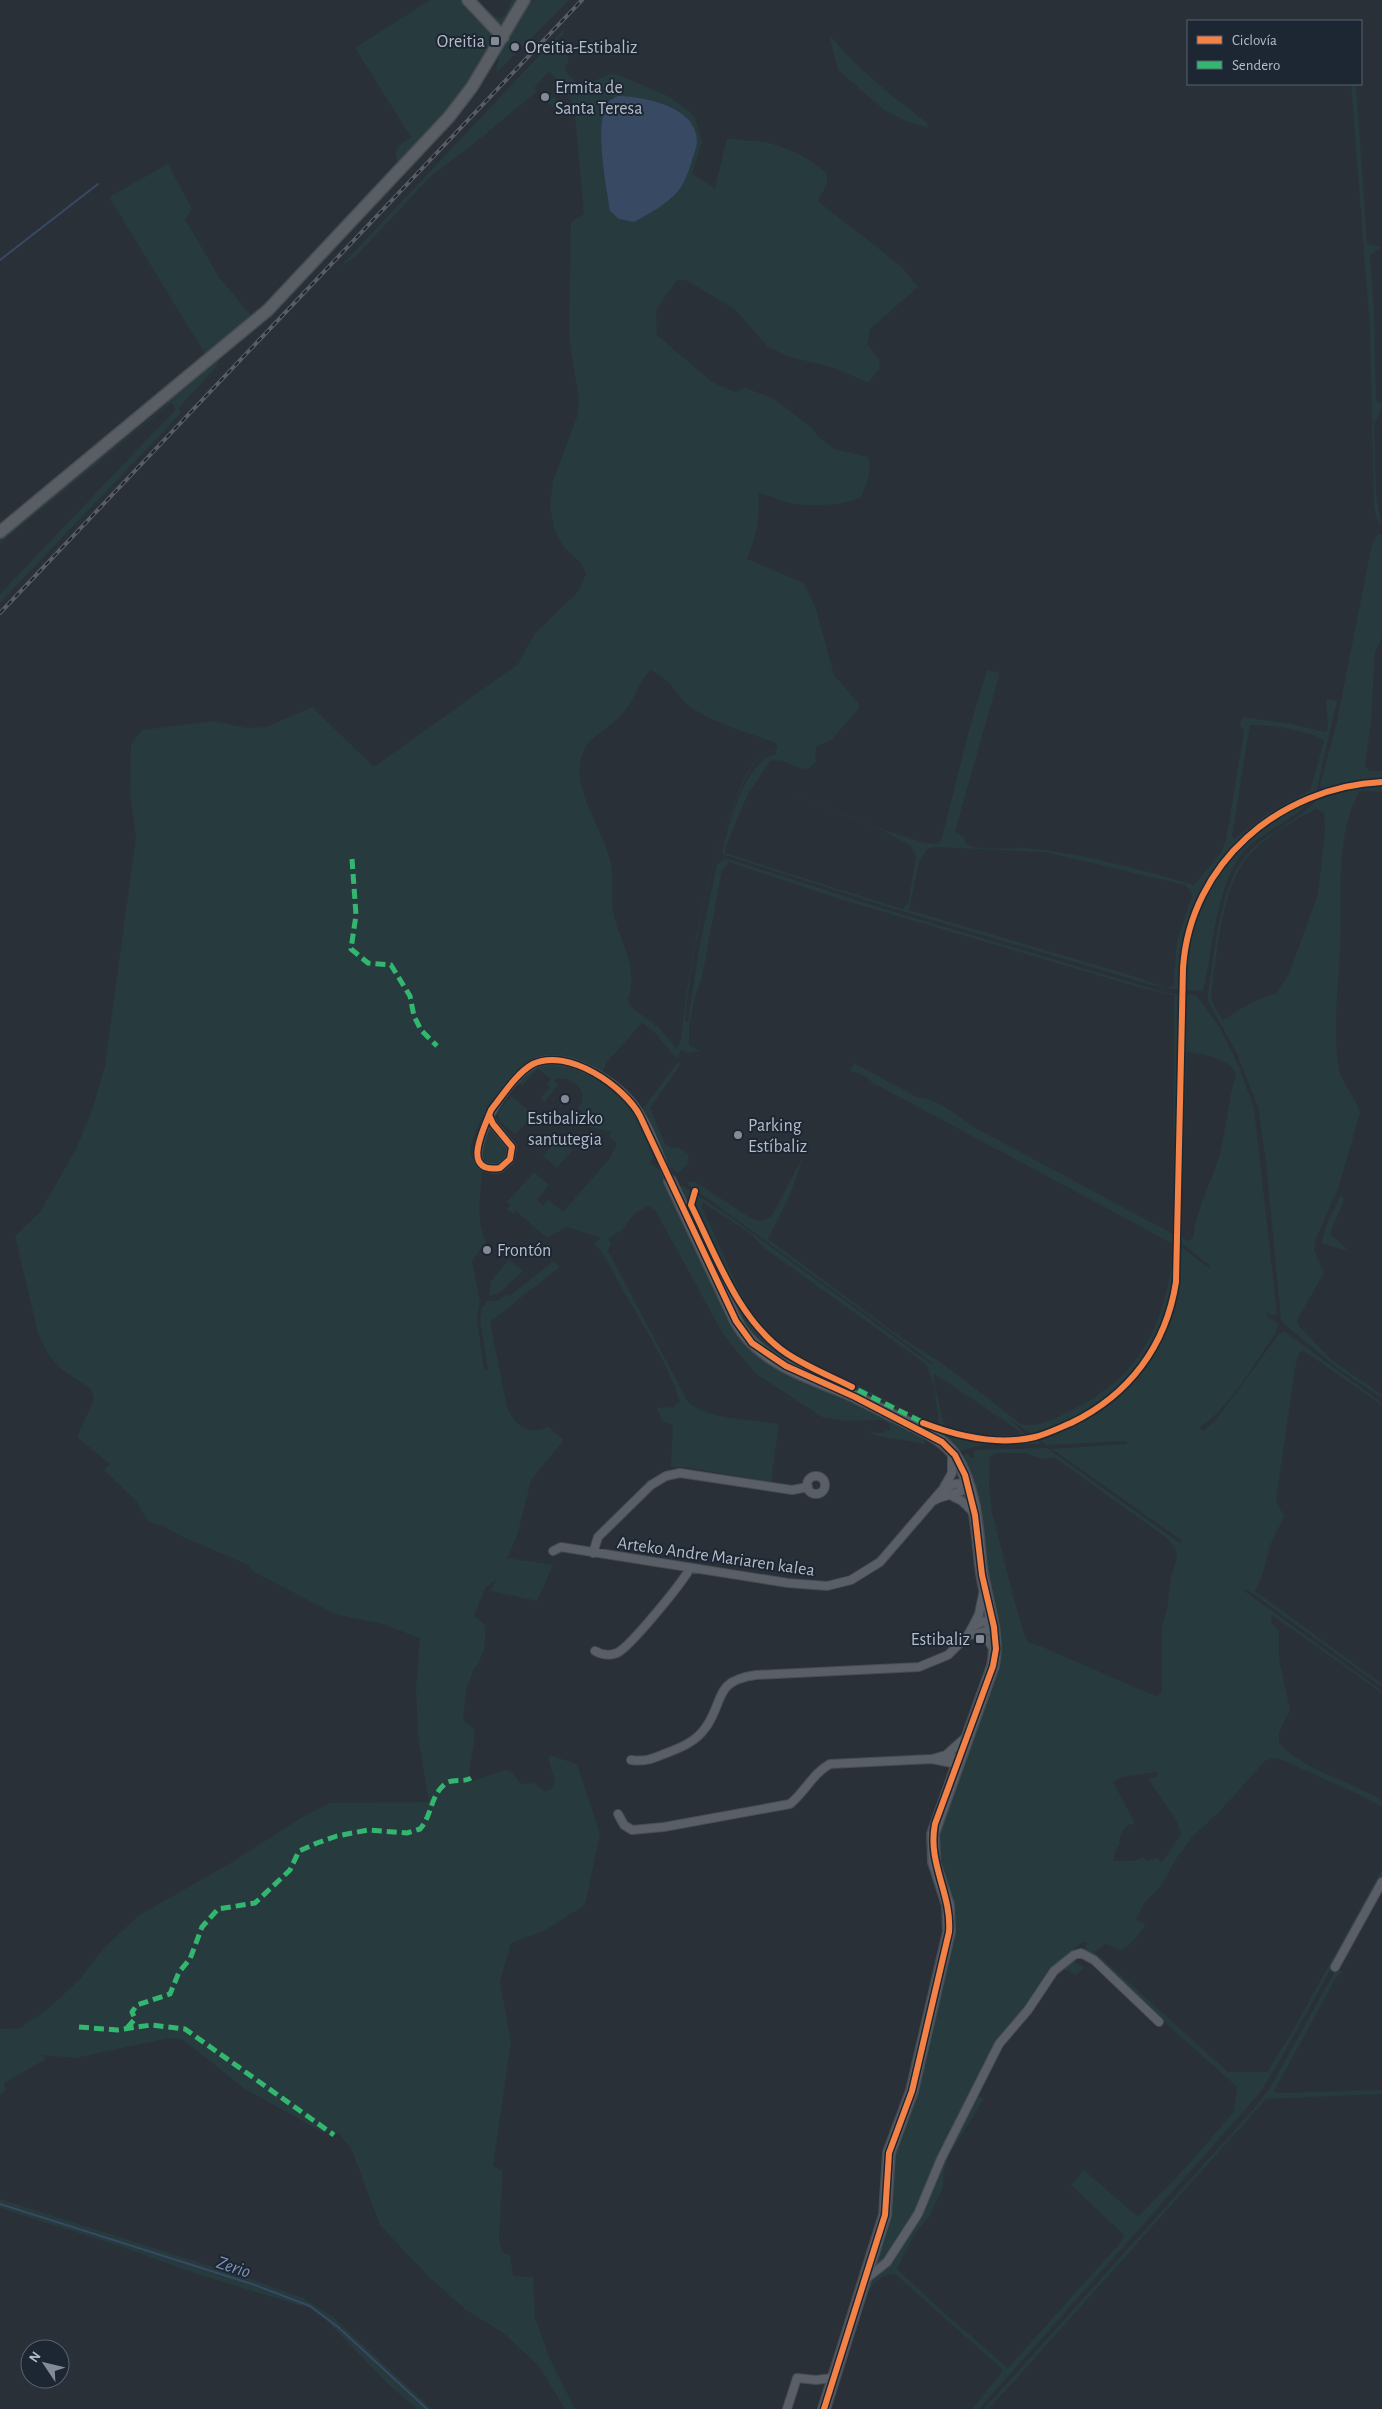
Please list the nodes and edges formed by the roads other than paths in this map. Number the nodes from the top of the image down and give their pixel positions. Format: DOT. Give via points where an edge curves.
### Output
graph roads {
  1 [pos="468,0"];
  2 [pos="524,0"];
  3 [pos="503,37"];
  4 [pos="0,532"];
  5 [pos="489,1115"];
  6 [pos="670,1180"];
  7 [pos="948,1447"];
  8 [pos="969,1486"];
  9 [pos="808,1487"];
  10 [pos="942,1490"];
  11 [pos="950,1495"];
  12 [pos="933,1501"];
  13 [pos="975,1516"];
  14 [pos="553,1551"];
  15 [pos="593,1553"];
  16 [pos="690,1568"];
  17 [pos="984,1588"];
  18 [pos="993,1625"];
  19 [pos="973,1626"];
  20 [pos="979,1634"];
  21 [pos="968,1635"];
  22 [pos="595,1652"];
  23 [pos="995,1652"];
  24 [pos="967,1736"];
  25 [pos="943,1758"];
  26 [pos="631,1760"];
  27 [pos="957,1764"];
  28 [pos="950,1780"];
  29 [pos="618,1814"];
  30 [pos="1382,1882"];
  31 [pos="1335,1966"];
  32 [pos="1159,2022"];
  33 [pos="866,2278"];
  34 [pos="832,2378"];
  35 [pos="787,2409"];
  36 [pos="824,2409"];
  1 -- 3 [label="street"];
  2 -- 3 [label="street"];
  3 -- 4 [label="street" via="449,117 268,310"];
  5 -- 5 [label="street" via="476,1153 482,1164 500,1168 510,1159 512,1147"];
  5 -- 6 [label="street" via="525,1070 534,1064 550,1061 570,1063 594,1071 636,1108"];
  6 -- 7 [label="street" via="746,1337 798,1373 855,1397"];
  7 -- 8 [label="street" via="961,1465"];
  7 -- 10 [label="street, Arteko Andre Mariaren kalea" via="952,1473"];
  8 -- 10 [label="street" via="954,1484"];
  8 -- 11 [label="street, Arteko Andre Mariaren kalea"];
  8 -- 13 [label="street"];
  9 -- 15 [label="street" via="792,1490 680,1473 666,1476 651,1485 605,1529 595,1542"];
  10 -- 12 [label="street, Arteko Andre Mariaren kalea"];
  11 -- 12 [label="street, Arteko Andre Mariaren kalea"];
  11 -- 13 [label="street" via="970,1507"];
  12 -- 16 [label="street, Arteko Andre Mariaren kalea" via="880,1562 862,1575 840,1584 815,1587"];
  13 -- 17 [label="street"];
  14 -- 15 [label="street, Arteko Andre Mariaren kalea" via="561,1547"];
  15 -- 16 [label="street, Arteko Andre Mariaren kalea"];
  16 -- 22 [label="street" via="678,1588 624,1648 611,1654"];
  17 -- 18 [label="street"];
  17 -- 19 [label="street"];
  18 -- 19 [label="street" via="984,1621"];
  18 -- 20 [label="street"];
  18 -- 23 [label="street"];
  19 -- 21 [label="street"];
  20 -- 21 [label="street"];
  20 -- 23 [label="street" via="988,1640"];
  21 -- 26 [label="street" via="948,1655 919,1667 756,1674 735,1679 723,1691 707,1727 694,1740 644,1762"];
  23 -- 24 [label="street" via="993,1666"];
  24 -- 25 [label="street"];
  24 -- 27 [label="street"];
  25 -- 27 [label="street" via="951,1755"];
  25 -- 28 [label="street"];
  25 -- 29 [label="street" via="830,1764 790,1804 664,1827 632,1830 624,1825"];
  27 -- 28 [label="street"];
  28 -- 33 [label="street" via="935,1824 932,1844 934,1862 948,1905 949,1932 912,2091 889,2153 885,2215"];
  30 -- 31 [label="street"];
  32 -- 33 [label="street" via="1082,1952 1074,1954 1054,1971 1028,2010 999,2044 941,2159 918,2214 887,2262"];
  33 -- 34 [label="street"];
  34 -- 35 [label="street" via="797,2378"];
  34 -- 36 [label="street"];
}
